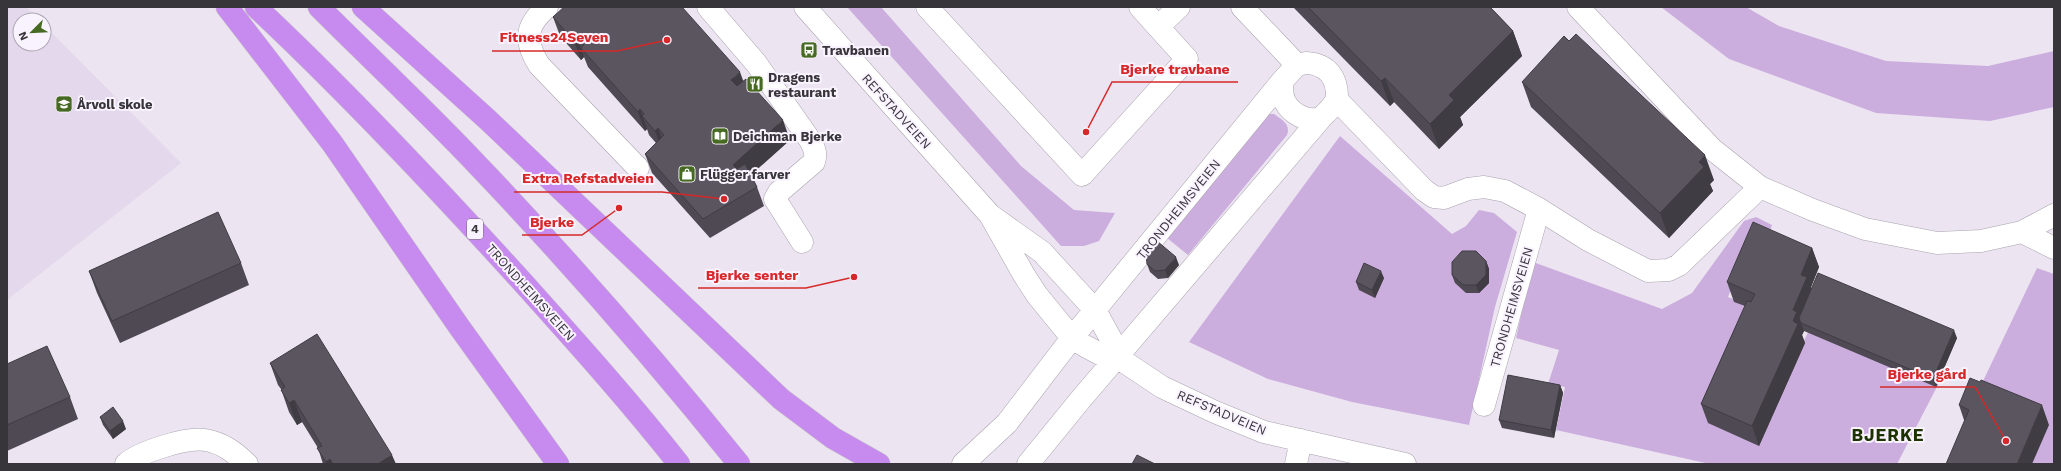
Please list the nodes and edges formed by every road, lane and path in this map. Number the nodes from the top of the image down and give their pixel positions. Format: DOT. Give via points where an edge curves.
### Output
graph roads {
  1 [pos="226,7"];
  2 [pos="256,7"];
  3 [pos="319,7"];
  4 [pos="363,7"];
  5 [pos="547,7"];
  6 [pos="708,7"];
  7 [pos="805,7"];
  8 [pos="927,7"];
  9 [pos="1140,7"];
  10 [pos="1179,7"];
  11 [pos="1242,7"];
  12 [pos="1578,7"];
  13 [pos="1158,27"];
  14 [pos="1290,73"];
  15 [pos="1337,100"];
  16 [pos="1321,118"];
  17 [pos="638,168"];
  18 [pos="1760,186"];
  19 [pos="1539,209"];
  20 [pos="990,215"];
  21 [pos="2054,215"];
  22 [pos="2022,232"];
  23 [pos="802,242"];
  24 [pos="2054,248"];
  25 [pos="1095,310"];
  26 [pos="1072,338"];
  27 [pos="1117,357"];
  28 [pos="1484,405"];
  29 [pos="1301,440"];
  30 [pos="1374,461"];
  31 [pos="126,464"];
  32 [pos="247,464"];
  33 [pos="558,464"];
  34 [pos="679,464"];
  35 [pos="739,464"];
  36 [pos="879,464"];
  37 [pos="963,464"];
  38 [pos="1028,464"];
  39 [pos="1296,464"];
  40 [pos="1405,464"];
  1 -- 33 [label="highway" via="332,143"];
  2 -- 34 [label="highway, TRONDHEIMSVEIEN / 4" via="323,70 475,230 568,333"];
  3 -- 35 [label="highway" via="467,154 591,288"];
  4 -- 36 [label="highway" via="488,120 781,399 832,438"];
  5 -- 17 [label="street" via="532,24 528,38 531,52 539,65"];
  6 -- 23 [label="street" via="760,68 815,150 814,162 779,192 775,199"];
  7 -- 20 [label="street, REFSTADVEIEN"];
  8 -- 13 [label="street" via="1082,175 1187,59"];
  9 -- 13 [label="street"];
  10 -- 13 [label="street"];
  11 -- 14 [label="street"];
  12 -- 18 [label="street" via="1712,149"];
  14 -- 15 [label="street" via="1306,63 1321,65 1329,71 1338,91"];
  14 -- 16 [label="street" via="1282,96 1285,102 1306,119"];
  14 -- 25 [label="street, TRONDHEIMSVEIEN"];
  15 -- 16 [label="street"];
  15 -- 19 [label="street" via="1424,190 1434,197 1444,198 1484,186 1505,192"];
  16 -- 27 [label="street"];
  18 -- 19 [label="street" via="1679,265 1660,271 1648,271 1628,261 1588,240"];
  18 -- 22 [label="street" via="1813,210 1865,229 1937,243 1981,241"];
  19 -- 28 [label="street, TRONDHEIMSVEIEN"];
  20 -- 25 [label="street, REFSTADVEIEN" via="1042,252"];
  20 -- 26 [label="street, REFSTADVEIEN" via="1024,275 1051,314"];
  21 -- 22 [label="street"];
  22 -- 24 [label="street"];
  25 -- 26 [label="street, TRONDHEIMSVEIEN"];
  25 -- 27 [label="street, REFSTADVEIEN" via="1112,340"];
  26 -- 27 [label="street, REFSTADVEIEN" via="1104,356"];
  26 -- 37 [label="street" via="1007,423"];
  27 -- 29 [label="street, REFSTADVEIEN" via="1162,386 1215,412 1264,432"];
  27 -- 38 [label="street"];
  29 -- 30 [label="street, REFSTADVEIEN"];
  29 -- 39 [label="street"];
  30 -- 40 [label="street, REFSTADVEIEN"];
  31 -- 32 [label="street" via="134,457 166,445 204,440 231,449"];
}
